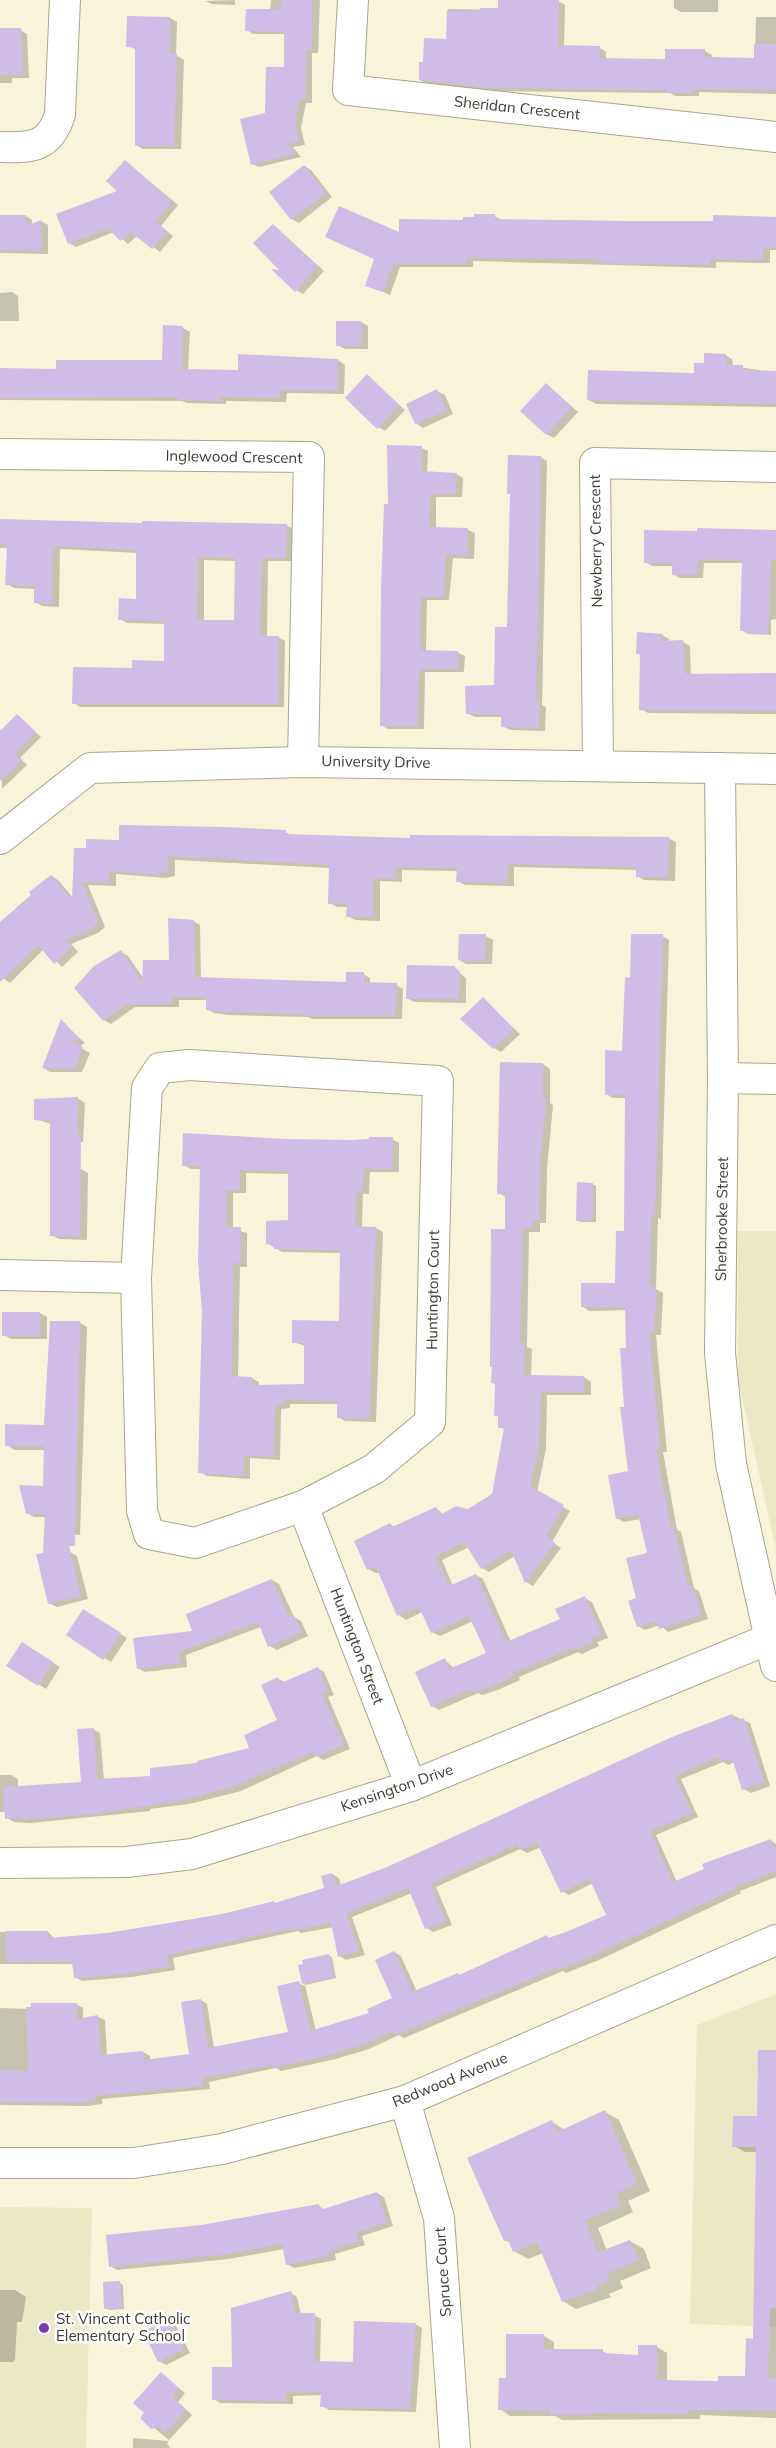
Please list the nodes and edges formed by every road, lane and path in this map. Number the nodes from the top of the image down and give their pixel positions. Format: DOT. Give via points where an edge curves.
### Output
graph roads {
  1 [pos="65,0"];
  2 [pos="353,0"];
  3 [pos="776,137"];
  4 [pos="0,147"];
  5 [pos="0,454"];
  6 [pos="776,467"];
  7 [pos="303,762"];
  8 [pos="598,765"];
  9 [pos="720,768"];
  10 [pos="776,769"];
  11 [pos="0,839"];
  12 [pos="723,1078"];
  13 [pos="776,1079"];
  14 [pos="0,1275"];
  15 [pos="136,1278"];
  16 [pos="303,1506"];
  17 [pos="774,1646"];
  18 [pos="411,1786"];
  19 [pos="0,1863"];
  20 [pos="776,1940"];
  21 [pos="405,2101"];
  22 [pos="0,2163"];
  23 [pos="455,2448"];
  1 -- 4 [label="street" via="60,114 56,128 36,145"];
  2 -- 3 [label="street, Sheridan Crescent" via="348,90"];
  5 -- 7 [label="street, Inglewood Crescent" via="309,457"];
  6 -- 8 [label="street, Newberry Crescent" via="595,463"];
  7 -- 8 [label="street, University Drive"];
  7 -- 11 [label="street, University Drive" via="90,768"];
  8 -- 9 [label="street, University Drive"];
  9 -- 10 [label="street, University Drive"];
  9 -- 12 [label="street, Sherbrooke Street"];
  12 -- 13 [label="street"];
  12 -- 17 [label="street, Sherbrooke Street" via="720,1353 731,1464"];
  14 -- 15 [label="street"];
  15 -- 16 [label="street, Huntington Court" via="142,1511 149,1534 195,1543"];
  15 -- 16 [label="street, Huntington Court" via="147,1088 160,1068 189,1065 438,1081 430,1422 374,1469"];
  16 -- 18 [label="street, Huntington Street"];
  17 -- 18 [label="street, Kensington Drive"];
  18 -- 19 [label="street, Kensington Drive" via="192,1854 127,1862"];
  20 -- 21 [label="street, Redwood Avenue"];
  21 -- 22 [label="street, Redwood Avenue" via="222,2149 145,2161"];
  21 -- 23 [label="street, Spruce Court" via="439,2218"];
}
